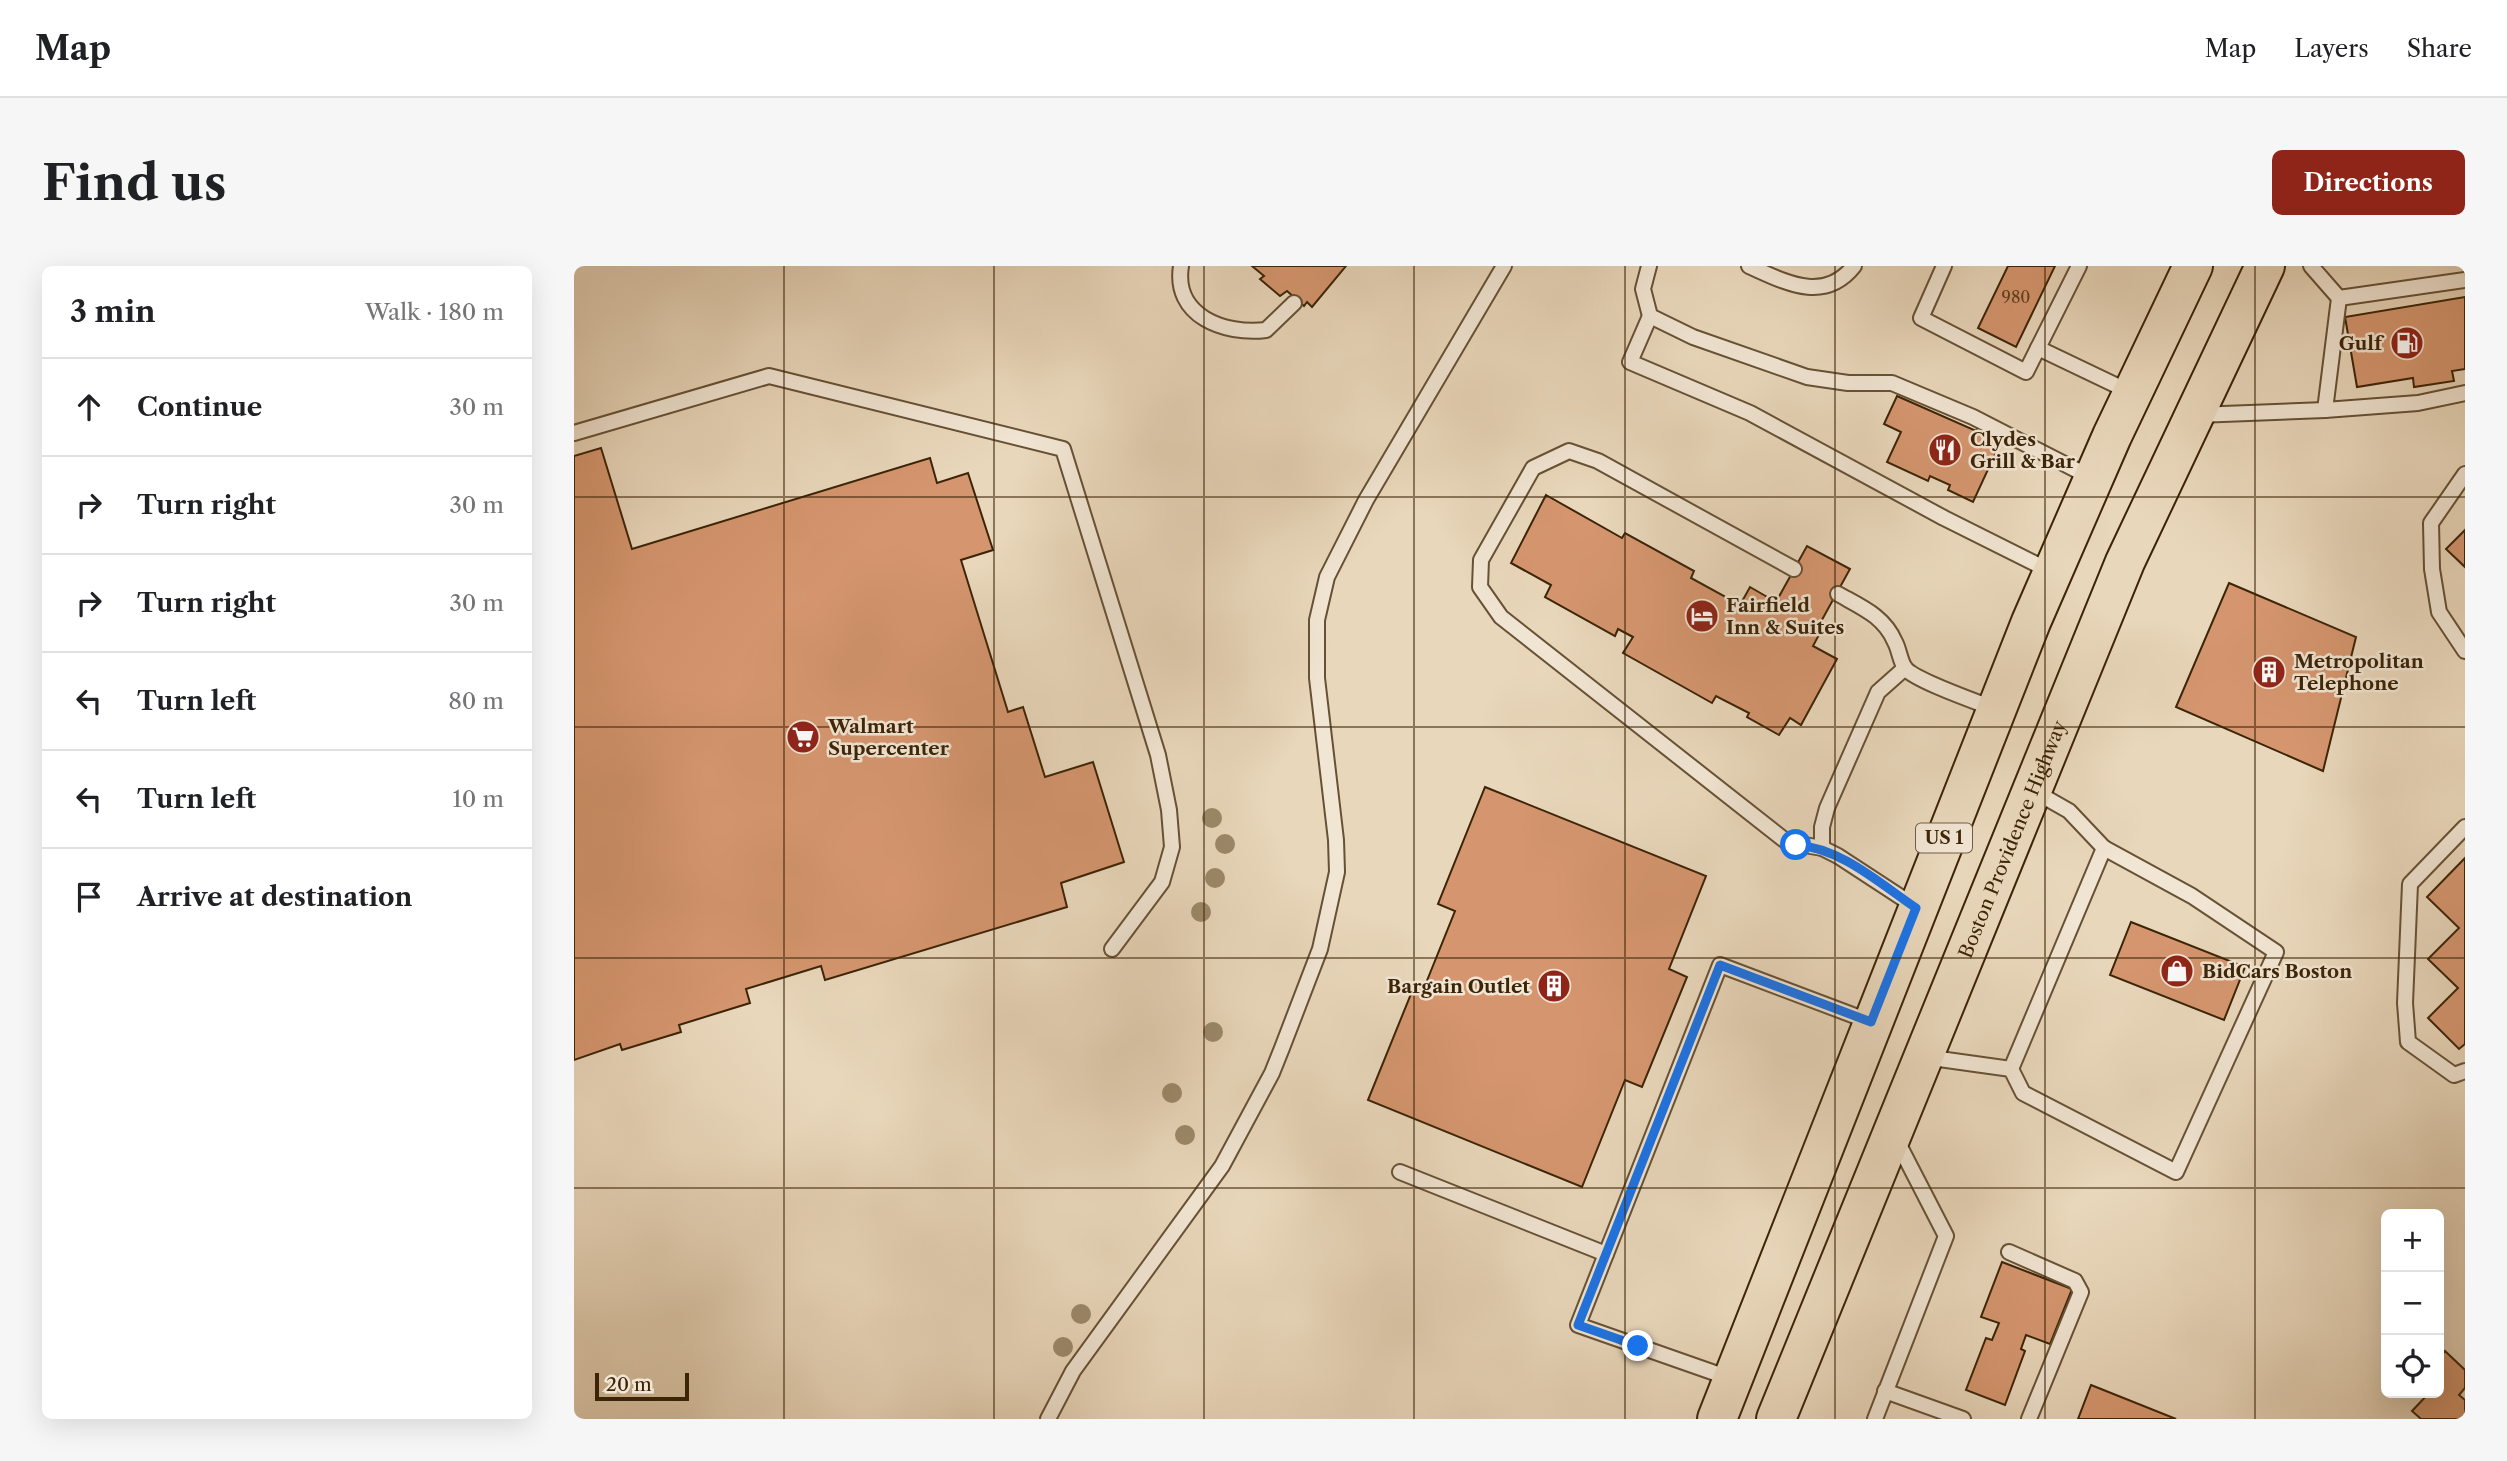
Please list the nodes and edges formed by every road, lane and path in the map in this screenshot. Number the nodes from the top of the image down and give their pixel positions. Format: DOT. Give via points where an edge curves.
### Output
graph roads {
  1 [pos="1181,266"];
  2 [pos="1504,266"];
  3 [pos="1649,266"];
  4 [pos="1749,266"];
  5 [pos="1854,266"];
  6 [pos="1944,266"];
  7 [pos="2080,266"];
  8 [pos="2193,266"];
  9 [pos="2264,266"];
  10 [pos="2311,266"];
  11 [pos="2465,279"];
  12 [pos="2339,298"];
  13 [pos="1294,303"];
  14 [pos="1650,316"];
  15 [pos="2038,348"];
  16 [pos="2133,393"];
  17 [pos="2465,393"];
  18 [pos="2325,410"];
  19 [pos="2193,415"];
  20 [pos="574,433"];
  21 [pos="2465,474"];
  22 [pos="2093,479"];
  23 [pos="1794,569"];
  24 [pos="2052,572"];
  25 [pos="1838,594"];
  26 [pos="2465,651"];
  27 [pos="1905,668"];
  28 [pos="1996,710"];
  29 [pos="2031,790"];
  30 [pos="2465,827"];
  31 [pos="1822,848"];
  32 [pos="2104,848"];
  33 [pos="1916,908"];
  34 [pos="1112,949"];
  35 [pos="1871,1022"];
  36 [pos="1923,1056"];
  37 [pos="2011,1069"];
  38 [pos="2465,1072"];
  39 [pos="1892,1132"];
  40 [pos="1400,1172"];
  41 [pos="2009,1252"];
  42 [pos="1606,1254"];
  43 [pos="1732,1379"];
  44 [pos="1885,1391"];
  45 [pos="1048,1419"];
  46 [pos="1717,1419"];
  47 [pos="1776,1419"];
  48 [pos="1875,1419"];
  49 [pos="1963,1419"];
  50 [pos="2029,1419"];
  1 -- 13 [label="lane" via="1179,281 1187,302 1202,316 1233,332 1266,330"];
  2 -- 45 [label="lane" via="1366,500 1323,590 1317,620 1317,678 1337,872 1320,948 1282,1048 1222,1166 1078,1364"];
  3 -- 14 [label="lane" via="1643,289"];
  4 -- 5 [label="lane" via="1789,284 1822,288 1845,277"];
  6 -- 15 [label="lane" via="1920,318 2026,372"];
  7 -- 15 [label="lane"];
  8 -- 16 [label="main road, US 1"];
  9 -- 19 [label="main road, Boston Providence Highway"];
  10 -- 12 [label="lane"];
  11 -- 12 [label="lane"];
  12 -- 18 [label="lane"];
  14 -- 22 [label="lane" via="1692,337 1807,377 1892,383 1973,417"];
  14 -- 24 [label="lane" via="1630,362 1750,413"];
  15 -- 16 [label="lane"];
  16 -- 22 [label="main road, US 1"];
  17 -- 18 [label="lane" via="2418,403"];
  18 -- 19 [label="lane"];
  19 -- 29 [label="main road, Boston Providence Highway"];
  20 -- 34 [label="lane" via="769,376 1063,449 1158,755 1169,810 1172,847 1162,882"];
  21 -- 26 [label="lane" via="2431,523 2431,569 2439,612"];
  22 -- 24 [label="main road, US 1"];
  23 -- 31 [label="lane" via="1598,461 1569,451 1533,468 1481,560 1480,587 1501,617 1787,842"];
  24 -- 28 [label="main road, US 1"];
  25 -- 27 [label="lane" via="1884,623"];
  27 -- 28 [label="lane"];
  27 -- 31 [label="lane" via="1878,692 1827,808"];
  28 -- 33 [label="main road, US 1"];
  29 -- 32 [label="lane" via="2069,811"];
  29 -- 36 [label="main road, Boston Providence Highway"];
  30 -- 38 [label="lane" via="2410,884 2405,1003 2408,1042 2454,1074"];
  31 -- 33 [label="lane"];
  32 -- 37 [label="lane"];
  32 -- 37 [label="lane" via="2192,896 2276,952 2176,1172 2023,1093"];
  33 -- 35 [label="main road, US 1"];
  35 -- 42 [label="lane" via="1720,965"];
  35 -- 43 [label="main road, US 1"];
  36 -- 37 [label="lane"];
  36 -- 39 [label="main road, Boston Providence Highway"];
  39 -- 44 [label="lane" via="1946,1236"];
  39 -- 47 [label="main road, Boston Providence Highway"];
  40 -- 42 [label="lane"];
  41 -- 50 [label="lane" via="2075,1281 2081,1292"];
  42 -- 43 [label="lane" via="1578,1325"];
  43 -- 46 [label="main road, US 1"];
  44 -- 48 [label="lane"];
  44 -- 49 [label="lane"];
}
